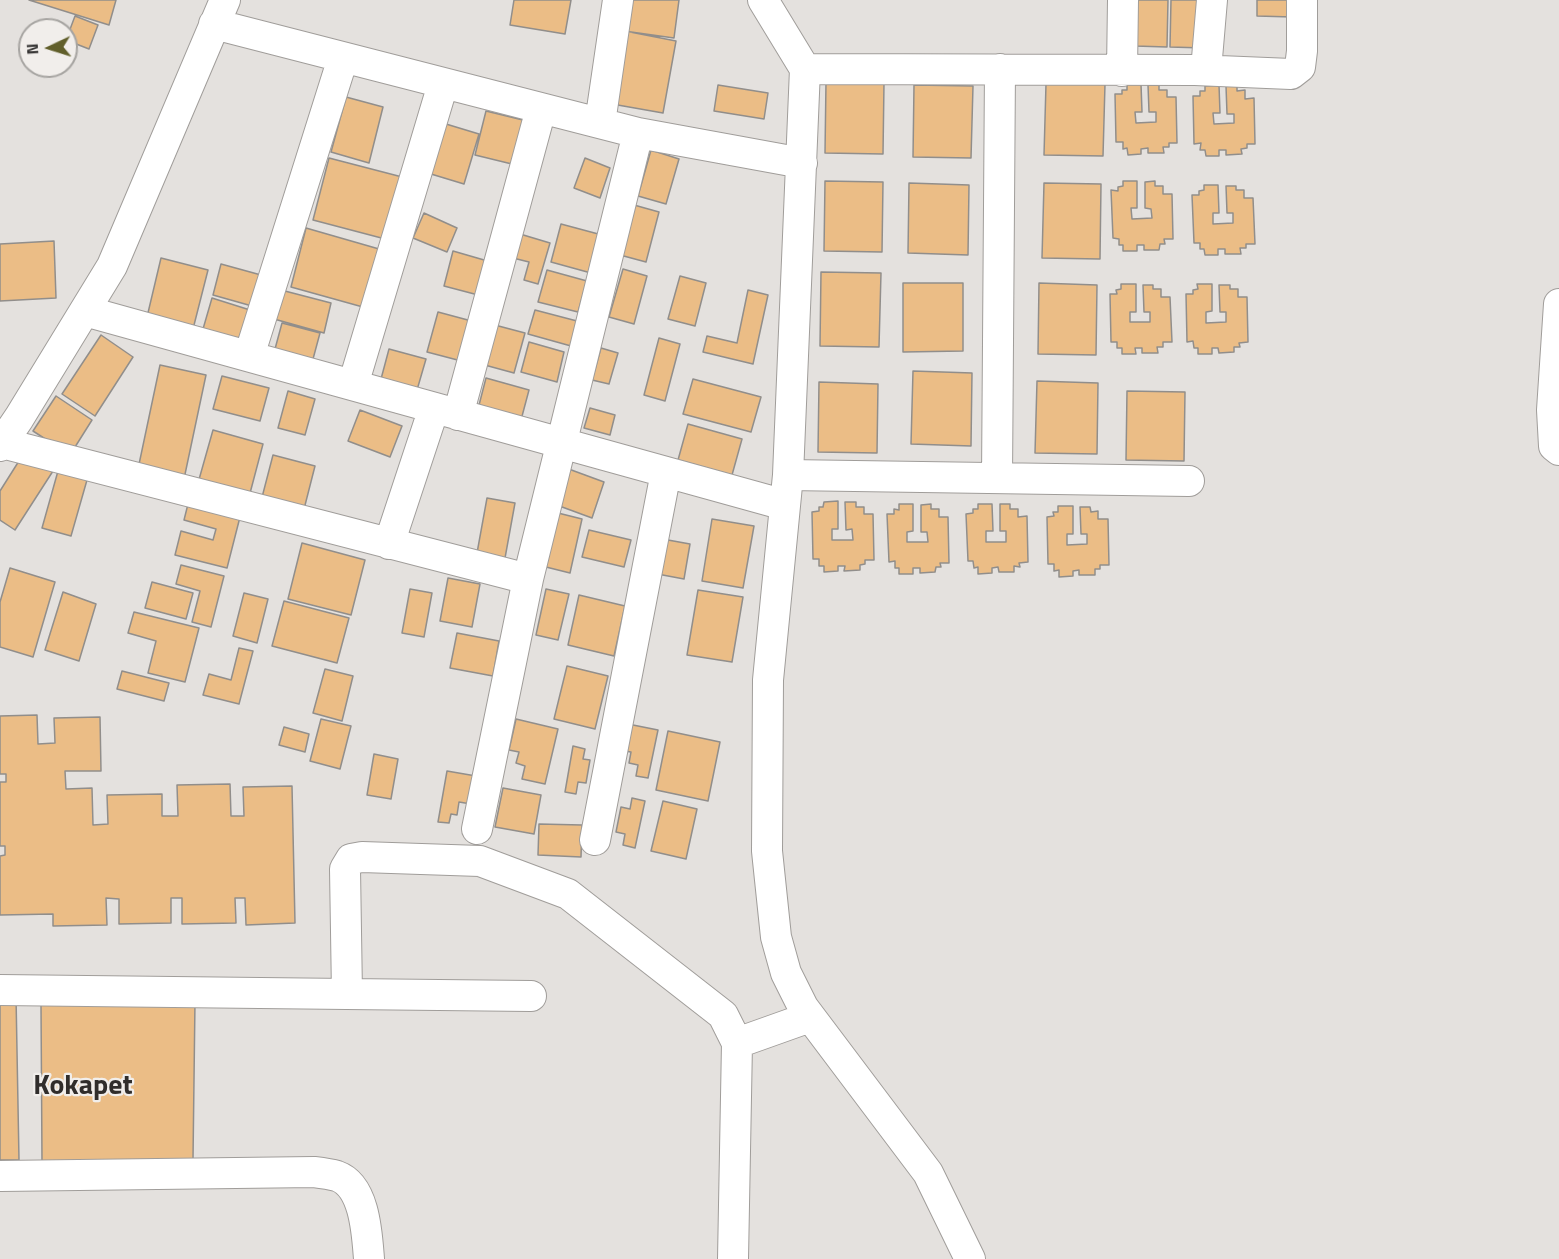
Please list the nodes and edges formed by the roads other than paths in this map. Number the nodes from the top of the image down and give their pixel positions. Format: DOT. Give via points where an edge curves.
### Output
graph roads {
  1 [pos="618,0"];
  2 [pos="763,0"];
  3 [pos="1123,0"];
  4 [pos="1212,0"];
  5 [pos="1302,0"];
  6 [pos="219,12"];
  7 [pos="343,58"];
  8 [pos="805,69"];
  9 [pos="1000,69"];
  10 [pos="1206,70"];
  11 [pos="1122,71"];
  12 [pos="444,84"];
  13 [pos="541,108"];
  14 [pos="600,123"];
  15 [pos="638,133"];
  16 [pos="802,163"];
  17 [pos="1559,304"];
  18 [pos="85,311"];
  19 [pos="249,356"];
  20 [pos="353,385"];
  21 [pos="446,411"];
  22 [pos="561,444"];
  23 [pos="1,445"];
  24 [pos="1559,450"];
  25 [pos="666,472"];
  26 [pos="788,475"];
  27 [pos="997,478"];
  28 [pos="1189,481"];
  29 [pos="785,505"];
  30 [pos="389,544"];
  31 [pos="528,579"];
  32 [pos="477,829"];
  33 [pos="596,840"];
  34 [pos="0,990"];
  35 [pos="347,994"];
  36 [pos="531,996"];
  37 [pos="810,1017"];
  38 [pos="737,1043"];
  39 [pos="0,1176"];
  40 [pos="369,1259"];
  41 [pos="733,1259"];
  42 [pos="970,1259"];
  1 -- 14 [label="street"];
  2 -- 8 [label="street"];
  3 -- 11 [label="street"];
  4 -- 10 [label="street"];
  5 -- 10 [label="street" via="1300,67 1291,74"];
  6 -- 7 [label="street"];
  6 -- 18 [label="street" via="112,266"];
  7 -- 12 [label="street"];
  7 -- 19 [label="street"];
  8 -- 9 [label="street"];
  8 -- 16 [label="street"];
  9 -- 11 [label="street"];
  9 -- 27 [label="street"];
  10 -- 11 [label="street"];
  12 -- 13 [label="street"];
  12 -- 20 [label="street"];
  13 -- 14 [label="street"];
  13 -- 21 [label="street"];
  14 -- 15 [label="street"];
  15 -- 16 [label="street"];
  15 -- 22 [label="street"];
  16 -- 26 [label="street"];
  17 -- 24 [label="street" via="1551,410 1554,446"];
  18 -- 19 [label="street"];
  18 -- 23 [label="street"];
  19 -- 20 [label="street"];
  20 -- 21 [label="street"];
  21 -- 22 [label="street"];
  21 -- 30 [label="street"];
  22 -- 25 [label="street"];
  22 -- 31 [label="street"];
  23 -- 30 [label="street"];
  25 -- 29 [label="street"];
  25 -- 33 [label="street"];
  26 -- 27 [label="street"];
  26 -- 29 [label="street"];
  27 -- 28 [label="street"];
  29 -- 37 [label="street" via="768,680 766,851 776,937 786,973"];
  30 -- 31 [label="street"];
  31 -- 32 [label="street"];
  34 -- 35 [label="street"];
  35 -- 36 [label="street"];
  35 -- 38 [label="street" via="344,884 345,869 351,860 362,857 480,861 568,894 723,1015"];
  37 -- 38 [label="street"];
  37 -- 42 [label="street" via="928,1173"];
  38 -- 41 [label="street"];
  39 -- 40 [label="street" via="314,1172 339,1176 353,1186 362,1209"];
}
